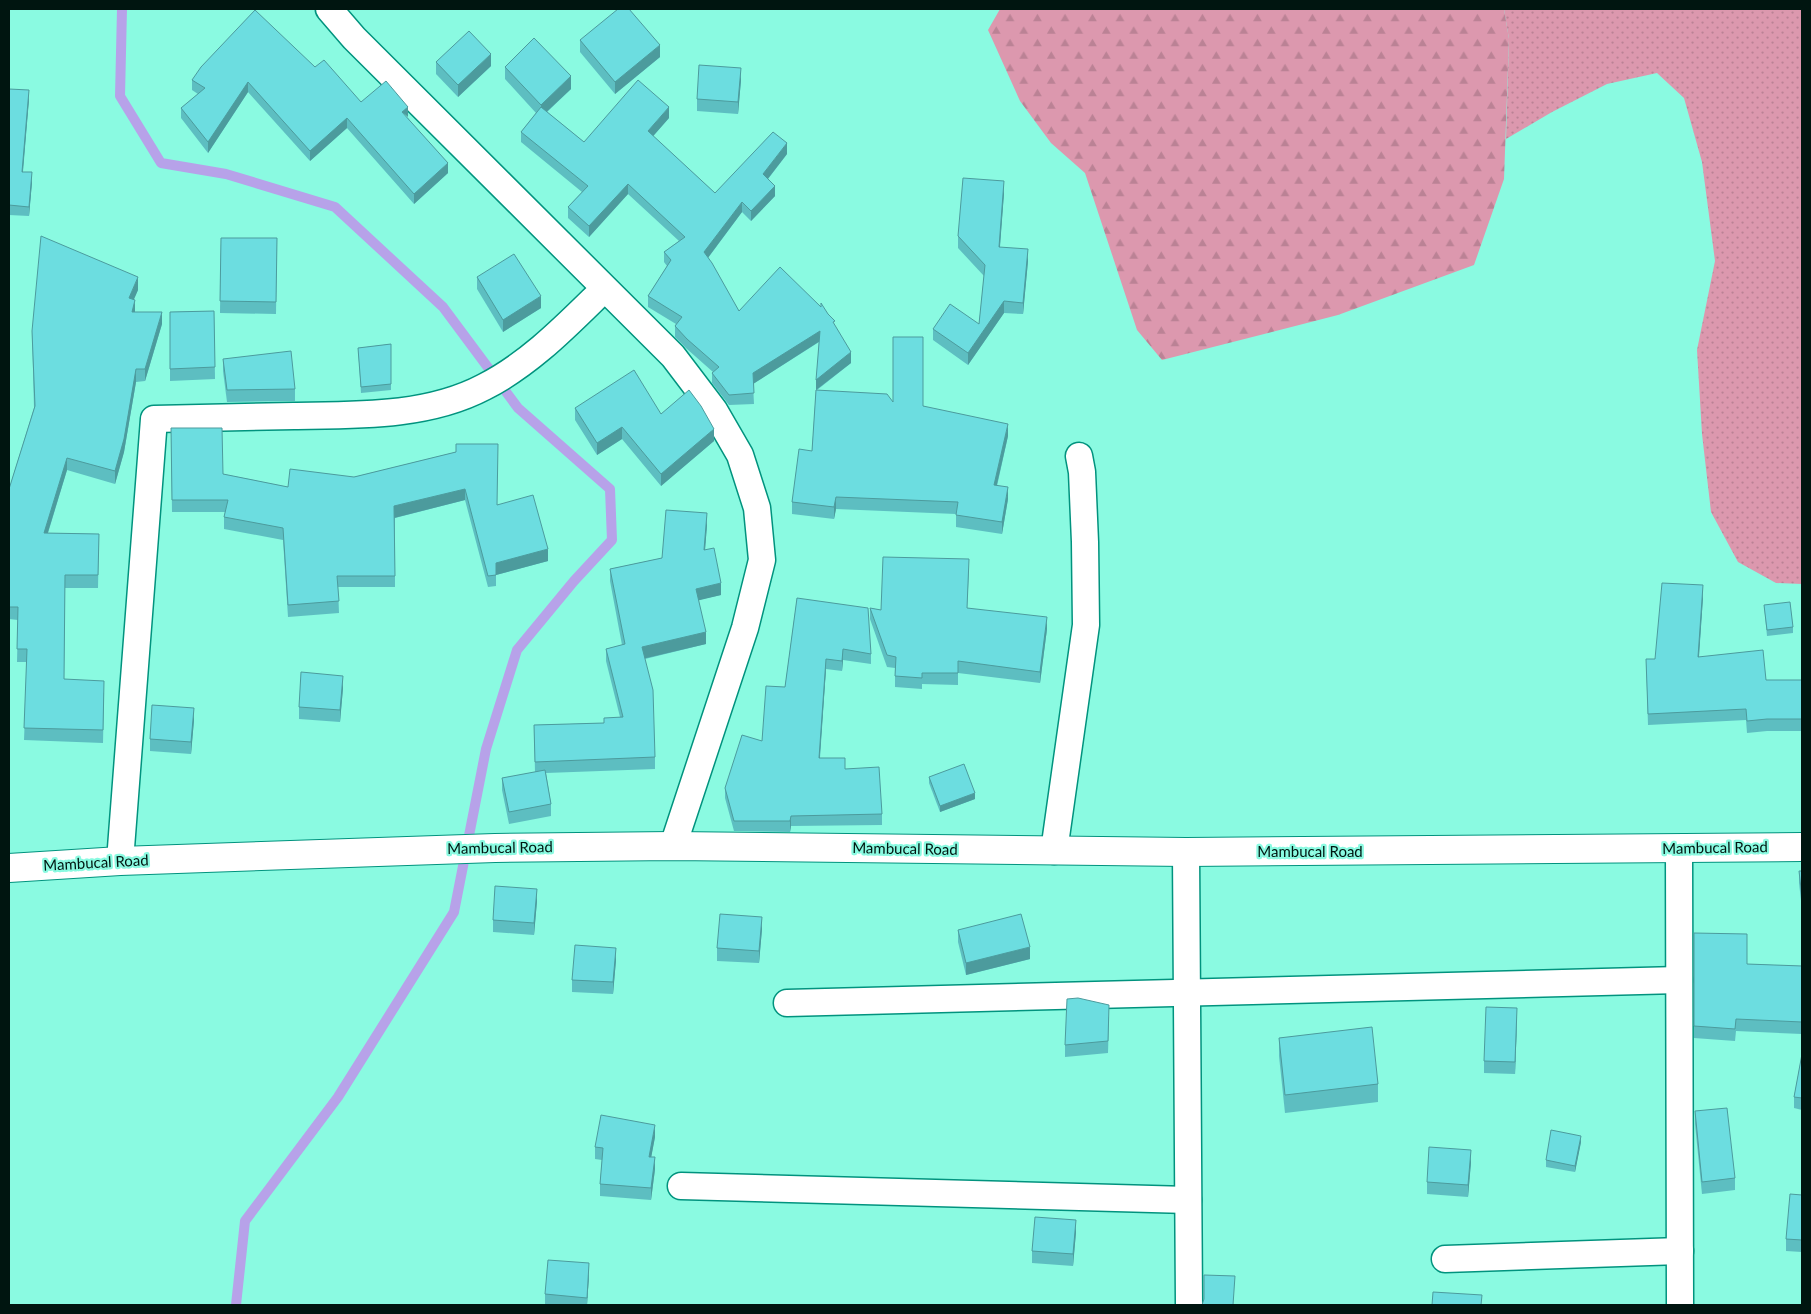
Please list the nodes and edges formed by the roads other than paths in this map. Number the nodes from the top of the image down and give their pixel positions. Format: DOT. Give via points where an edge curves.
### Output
graph roads {
  1 [pos="328,9"];
  2 [pos="604,288"];
  3 [pos="1079,456"];
  4 [pos="673,846"];
  5 [pos="1802,847"];
  6 [pos="1679,849"];
  7 [pos="1054,851"];
  8 [pos="1186,852"];
  9 [pos="120,861"];
  10 [pos="9,868"];
  11 [pos="1680,980"];
  12 [pos="1186,994"];
  13 [pos="787,1004"];
  14 [pos="681,1186"];
  15 [pos="1188,1200"];
  16 [pos="1680,1251"];
  17 [pos="1445,1259"];
  18 [pos="1189,1305"];
  19 [pos="1680,1305"];
  1 -- 2 [label="street"];
  2 -- 4 [label="street" via="673,356 714,410 740,455 758,508 762,560 745,628"];
  2 -- 9 [label="street" via="549,343 484,387 458,398 413,409 348,415 154,419"];
  3 -- 7 [label="street" via="1086,625"];
  4 -- 7 [label="main road, Mambucal Road"];
  4 -- 9 [label="main road, Mambucal Road" via="444,849"];
  5 -- 6 [label="main road, Mambucal Road"];
  6 -- 8 [label="main road, Mambucal Road"];
  6 -- 11 [label="street"];
  7 -- 8 [label="main road, Mambucal Road"];
  8 -- 12 [label="street"];
  9 -- 10 [label="main road, Mambucal Road"];
  11 -- 12 [label="street"];
  11 -- 16 [label="street"];
  12 -- 13 [label="street"];
  12 -- 15 [label="street"];
  14 -- 15 [label="street"];
  15 -- 18 [label="street"];
  16 -- 17 [label="street"];
  16 -- 19 [label="street"];
}
